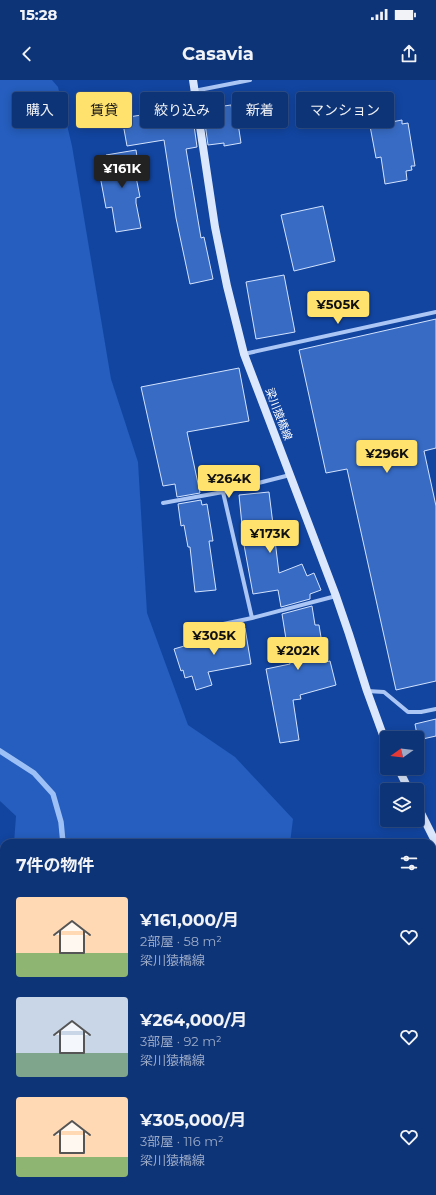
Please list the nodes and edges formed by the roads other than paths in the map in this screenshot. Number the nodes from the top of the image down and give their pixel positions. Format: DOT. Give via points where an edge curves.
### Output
graph roads {
  1 [pos="193,80"];
  2 [pos="250,80"];
  3 [pos="193,91"];
  4 [pos="436,312"];
  5 [pos="244,354"];
  6 [pos="290,475"];
  7 [pos="223,492"];
  8 [pos="163,503"];
  9 [pos="336,596"];
  10 [pos="252,618"];
  11 [pos="190,631"];
  12 [pos="367,691"];
  13 [pos="436,709"];
  14 [pos="382,731"];
  15 [pos="424,819"];
  16 [pos="434,839"];
  1 -- 3 [label="main road, 梁川猿橋線"];
  2 -- 3 [label="street"];
  3 -- 5 [label="main road, 梁川猿橋線" via="226,286"];
  4 -- 5 [label="street"];
  5 -- 6 [label="main road, 梁川猿橋線"];
  6 -- 7 [label="street"];
  6 -- 9 [label="main road, 梁川猿橋線"];
  7 -- 8 [label="street"];
  7 -- 10 [label="street"];
  9 -- 10 [label="street"];
  9 -- 12 [label="main road, 梁川猿橋線"];
  10 -- 11 [label="street"];
  12 -- 13 [label="street" via="384,692 408,712"];
  12 -- 14 [label="main road, 梁川猿橋線"];
  15 -- 16 [label="main road"];
}
